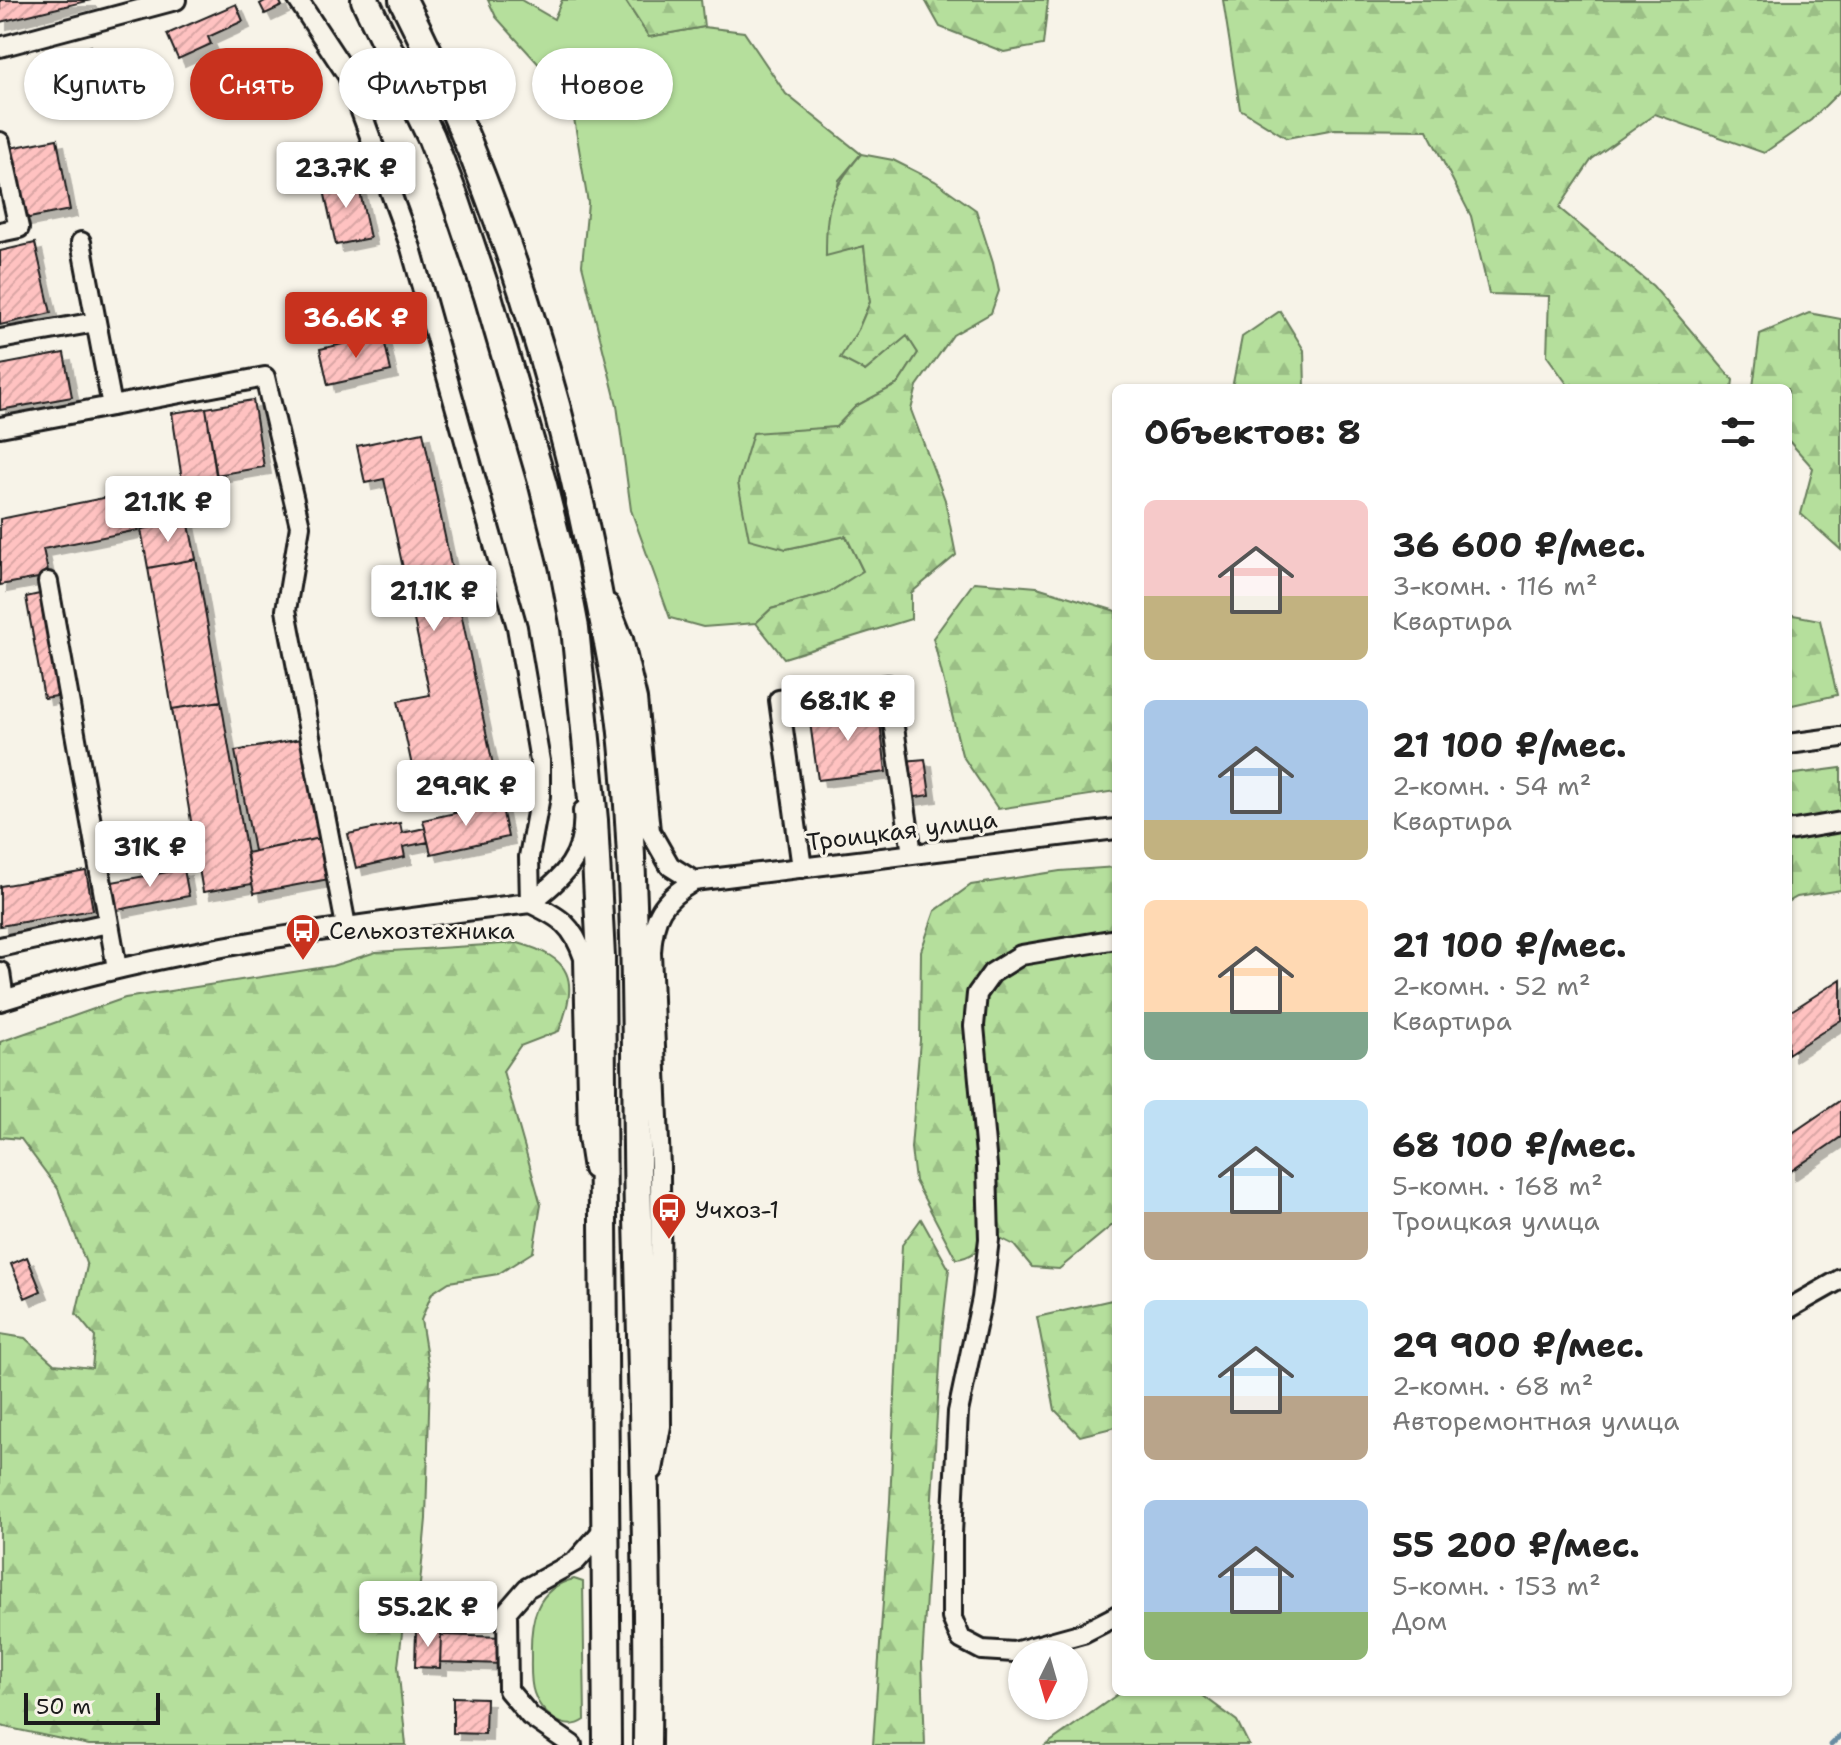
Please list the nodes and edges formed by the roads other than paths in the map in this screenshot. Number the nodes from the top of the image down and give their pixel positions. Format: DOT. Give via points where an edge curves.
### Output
graph roads {
  1 [pos="176,0"];
  2 [pos="298,0"];
  3 [pos="365,0"];
  4 [pos="403,0"];
  5 [pos="0,47"];
  6 [pos="0,142"];
  7 [pos="0,232"];
  8 [pos="81,242"];
  9 [pos="96,322"];
  10 [pos="0,339"];
  11 [pos="112,406"];
  12 [pos="0,427"];
  13 [pos="593,561"];
  14 [pos="48,582"];
  15 [pos="575,628"];
  16 [pos="1841,737"];
  17 [pos="1792,743"];
  18 [pos="1841,822"];
  19 [pos="1112,829"];
  20 [pos="1792,830"];
  21 [pos="912,854"];
  22 [pos="802,868"];
  23 [pos="694,881"];
  24 [pos="530,903"];
  25 [pos="108,923"];
  26 [pos="346,926"];
  27 [pos="1112,940"];
  28 [pos="0,947"];
  29 [pos="117,968"];
  30 [pos="0,972"];
  31 [pos="2,1000"];
  32 [pos="602,1224"];
  33 [pos="1841,1279"];
  34 [pos="1792,1307"];
  35 [pos="645,1524"];
  36 [pos="605,1528"];
  37 [pos="1112,1618"];
  38 [pos="572,1745"];
  39 [pos="607,1745"];
  40 [pos="647,1745"];
  1 -- 5 [label="street"];
  2 -- 24 [label="street" via="348,76 411,248 514,612 540,761 529,857"];
  3 -- 15 [label="highway" via="431,137 488,296 543,485"];
  4 -- 13 [label="highway" via="492,202 550,389"];
  6 -- 7 [label="street" via="19,228"];
  8 -- 9 [label="street"];
  9 -- 10 [label="street"];
  9 -- 11 [label="street"];
  11 -- 12 [label="street"];
  11 -- 26 [label="street" via="265,377 300,526 286,610"];
  13 -- 23 [label="street" via="623,639 637,699 650,831 670,866"];
  13 -- 35 [label="highway" via="623,738 629,817"];
  14 -- 25 [label="street"];
  15 -- 24 [label="street" via="584,821 579,852 568,871"];
  15 -- 32 [label="highway" via="601,957"];
  16 -- 17 [label="street"];
  18 -- 20 [label="street"];
  19 -- 21 [label="street, Троицкая улица"];
  21 -- 22 [label="street, Троицкая улица"];
  21 -- 22 [label="street" via="888,685 779,700"];
  22 -- 23 [label="street, Троицкая улица"];
  23 -- 35 [label="street" via="660,908 652,932 661,1426"];
  24 -- 26 [label="street"];
  24 -- 32 [label="street" via="568,925 584,958 588,1137"];
  25 -- 28 [label="street"];
  25 -- 29 [label="street"];
  26 -- 29 [label="street"];
  27 -- 37 [label="street" via="1021,955 992,973 977,994 974,1026 989,1239 958,1412 952,1534 952,1618 961,1639 982,1650 1014,1652 1083,1633"];
  29 -- 31 [label="street"];
  30 -- 31 [label="street"];
  32 -- 36 [label="highway"];
  33 -- 34 [label="street"];
  35 -- 40 [label="highway"];
  36 -- 38 [label="street" via="576,1561 527,1588 507,1611 508,1690 530,1716"];
  36 -- 39 [label="highway"];
}
